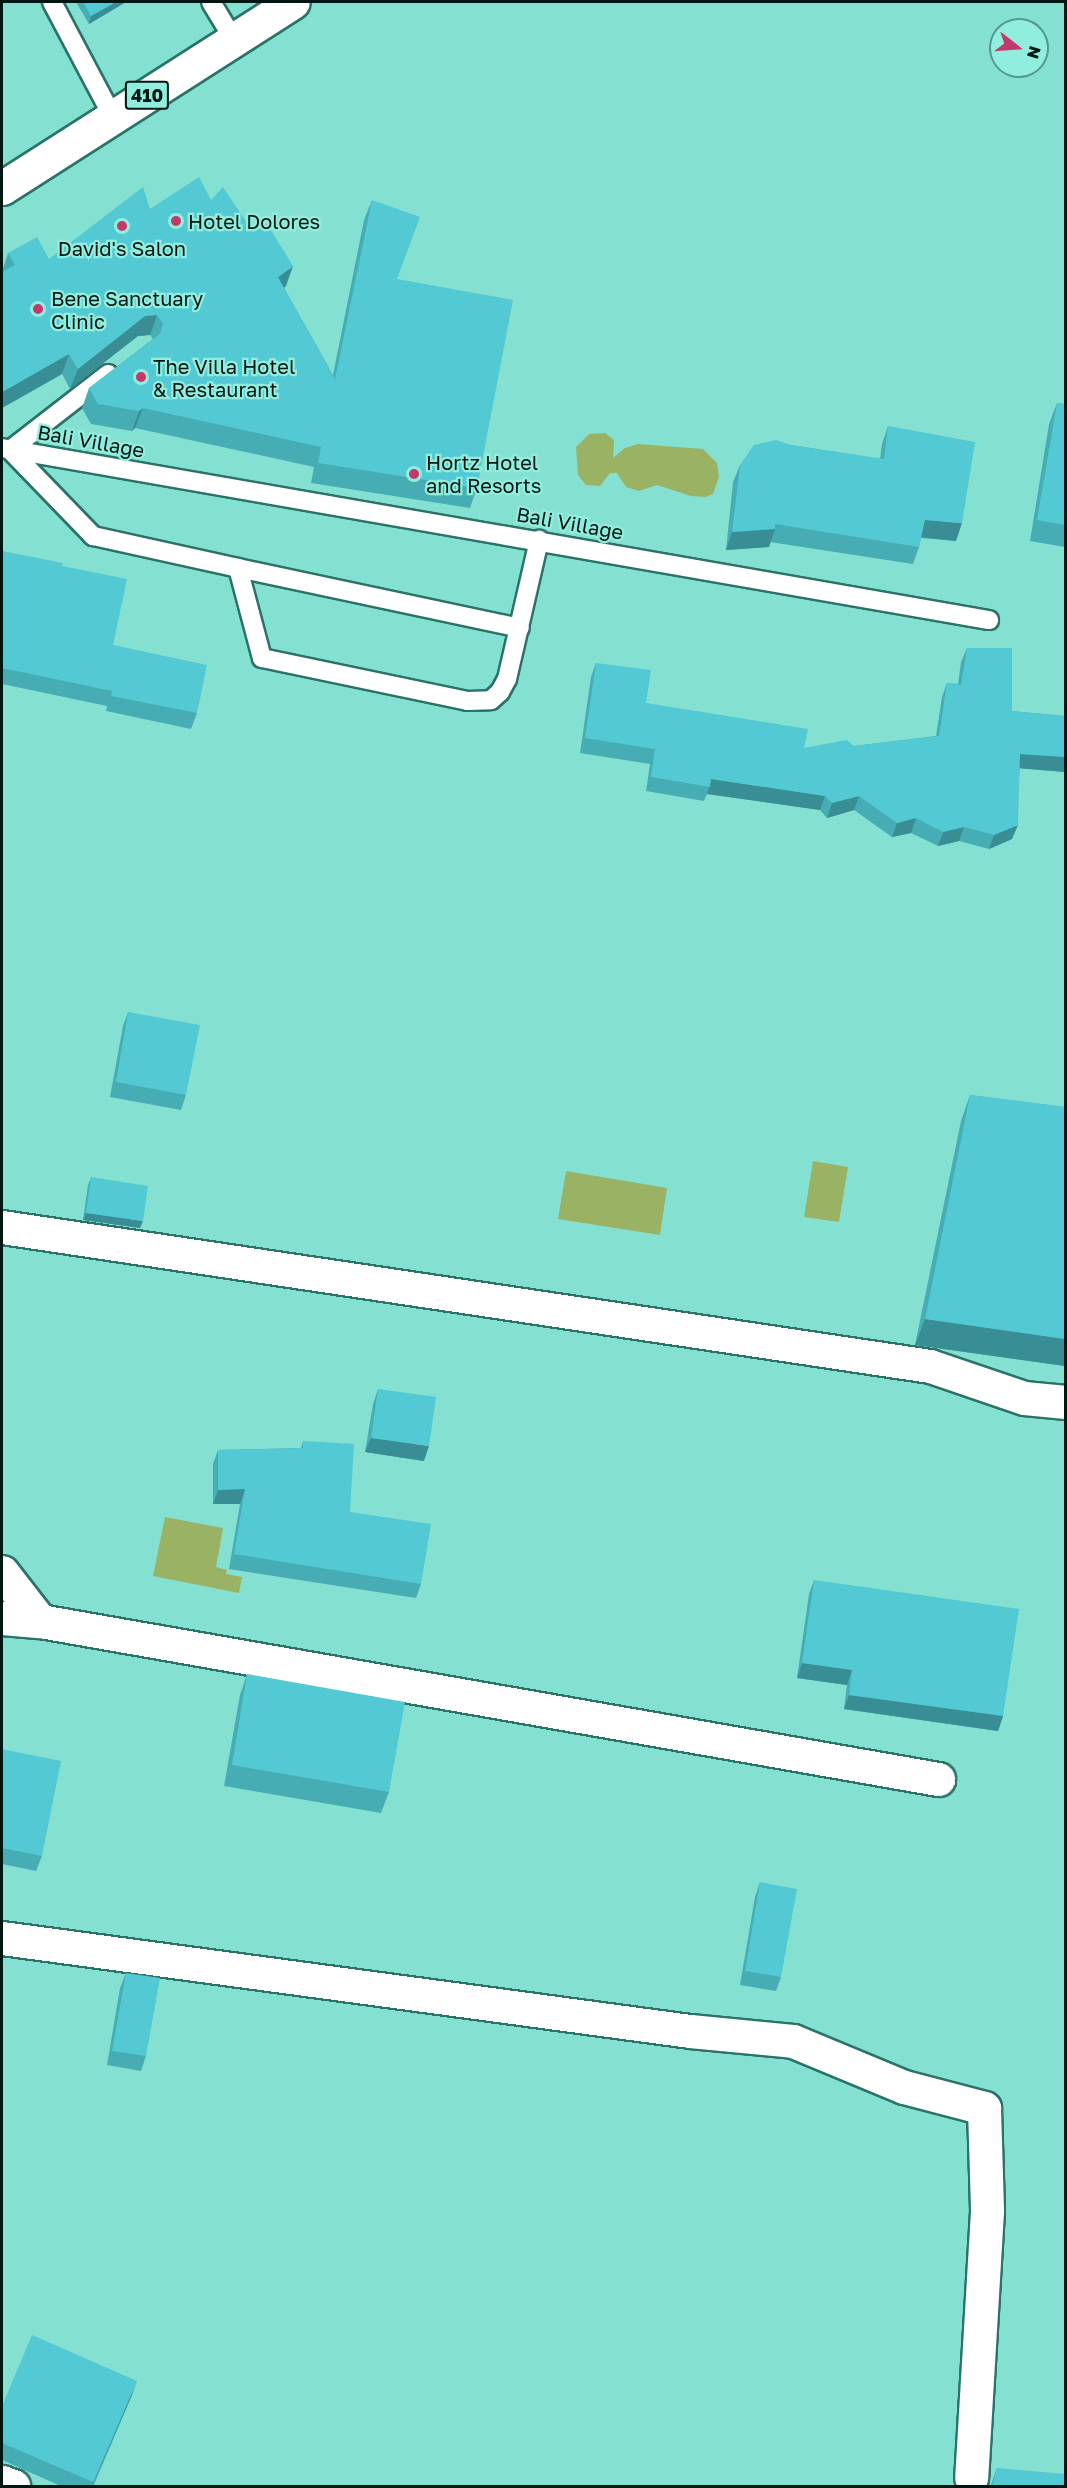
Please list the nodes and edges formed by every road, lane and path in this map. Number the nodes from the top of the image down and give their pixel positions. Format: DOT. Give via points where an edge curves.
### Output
graph roads {
  1 [pos="52,2"];
  2 [pos="211,2"];
  3 [pos="293,2"];
  4 [pos="234,40"];
  5 [pos="113,117"];
  6 [pos="2,188"];
  7 [pos="118,366"];
  8 [pos="6,449"];
  9 [pos="539,540"];
  10 [pos="238,568"];
  11 [pos="989,620"];
  12 [pos="519,628"];
  13 [pos="2,1227"];
  14 [pos="1065,1402"];
  15 [pos="2,1572"];
  16 [pos="2,1618"];
  17 [pos="40,1621"];
  18 [pos="938,1779"];
  19 [pos="2,1938"];
  20 [pos="971,2478"];
  21 [pos="2,2482"];
  22 [pos="13,2487"];
  1 -- 5 [label="lane"];
  2 -- 4 [label="lane"];
  3 -- 4 [label="street, 410"];
  4 -- 5 [label="street, 410"];
  5 -- 6 [label="street, 410"];
  7 -- 8 [label="lane"];
  8 -- 9 [label="lane, Bali Village"];
  8 -- 10 [label="lane" via="93,536"];
  9 -- 11 [label="lane, Bali Village"];
  9 -- 12 [label="lane"];
  10 -- 12 [label="lane"];
  10 -- 12 [label="lane" via="262,658 480,702 501,692"];
  13 -- 14 [label="street" via="919,1364 1024,1398"];
  15 -- 17 [label="street"];
  16 -- 17 [label="street"];
  17 -- 18 [label="street"];
  19 -- 20 [label="street" via="793,2042 904,2087 984,2108 987,2211"];
  21 -- 22 [label="street"];
}
